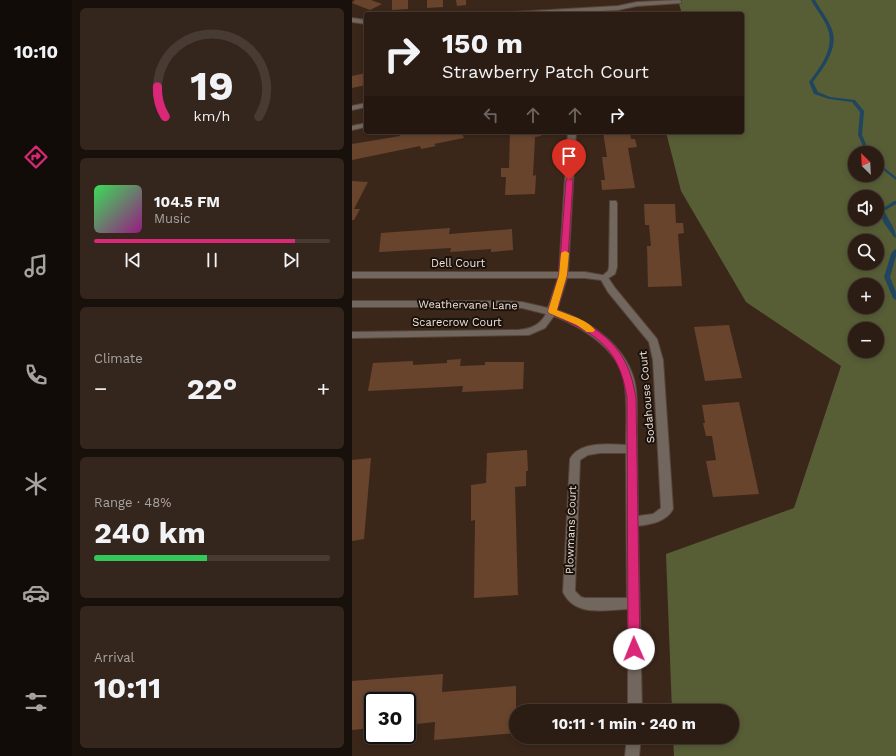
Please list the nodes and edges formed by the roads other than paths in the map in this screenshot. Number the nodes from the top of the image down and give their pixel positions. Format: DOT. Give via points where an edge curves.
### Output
graph roads {
  1 [pos="589,1"];
  2 [pos="679,2"];
  3 [pos="590,10"];
  4 [pos="552,12"];
  5 [pos="352,20"];
  6 [pos="364,22"];
  7 [pos="364,105"];
  8 [pos="352,108"];
  9 [pos="364,125"];
  10 [pos="352,128"];
  11 [pos="572,134"];
  12 [pos="613,203"];
  13 [pos="352,275"];
  14 [pos="563,275"];
  15 [pos="604,278"];
  16 [pos="352,304"];
  17 [pos="552,311"];
  18 [pos="352,335"];
  19 [pos="631,449"];
  20 [pos="632,522"];
  21 [pos="633,603"];
  22 [pos="635,704"];
  23 [pos="633,744"];
  24 [pos="632,756"];
  1 -- 3 [label="street"];
  2 -- 3 [label="street"];
  3 -- 4 [label="street"];
  5 -- 6 [label="street"];
  7 -- 8 [label="street"];
  9 -- 10 [label="street"];
  11 -- 14 [label="street, Scarecrow Court"];
  12 -- 15 [label="street" via="613,267 612,272"];
  13 -- 14 [label="street, Dell Court"];
  14 -- 15 [label="street"];
  14 -- 17 [label="street, Scarecrow Court"];
  15 -- 20 [label="street, Sodahouse Court" via="654,341 658,360 667,509 663,515 655,518"];
  16 -- 17 [label="street, Weathervane Lane" via="506,304"];
  17 -- 18 [label="street, Scarecrow Court" via="542,326 529,332"];
  17 -- 19 [label="street, Weathervane Lane" via="594,332 622,362 631,398"];
  19 -- 20 [label="street, Weathervane Lane"];
  19 -- 21 [label="street, Plowmans Court" via="586,450 574,459 569,592 580,603"];
  20 -- 21 [label="street, Weathervane Lane"];
  21 -- 22 [label="street, Weathervane Lane"];
  23 -- 24 [label="street"];
}
